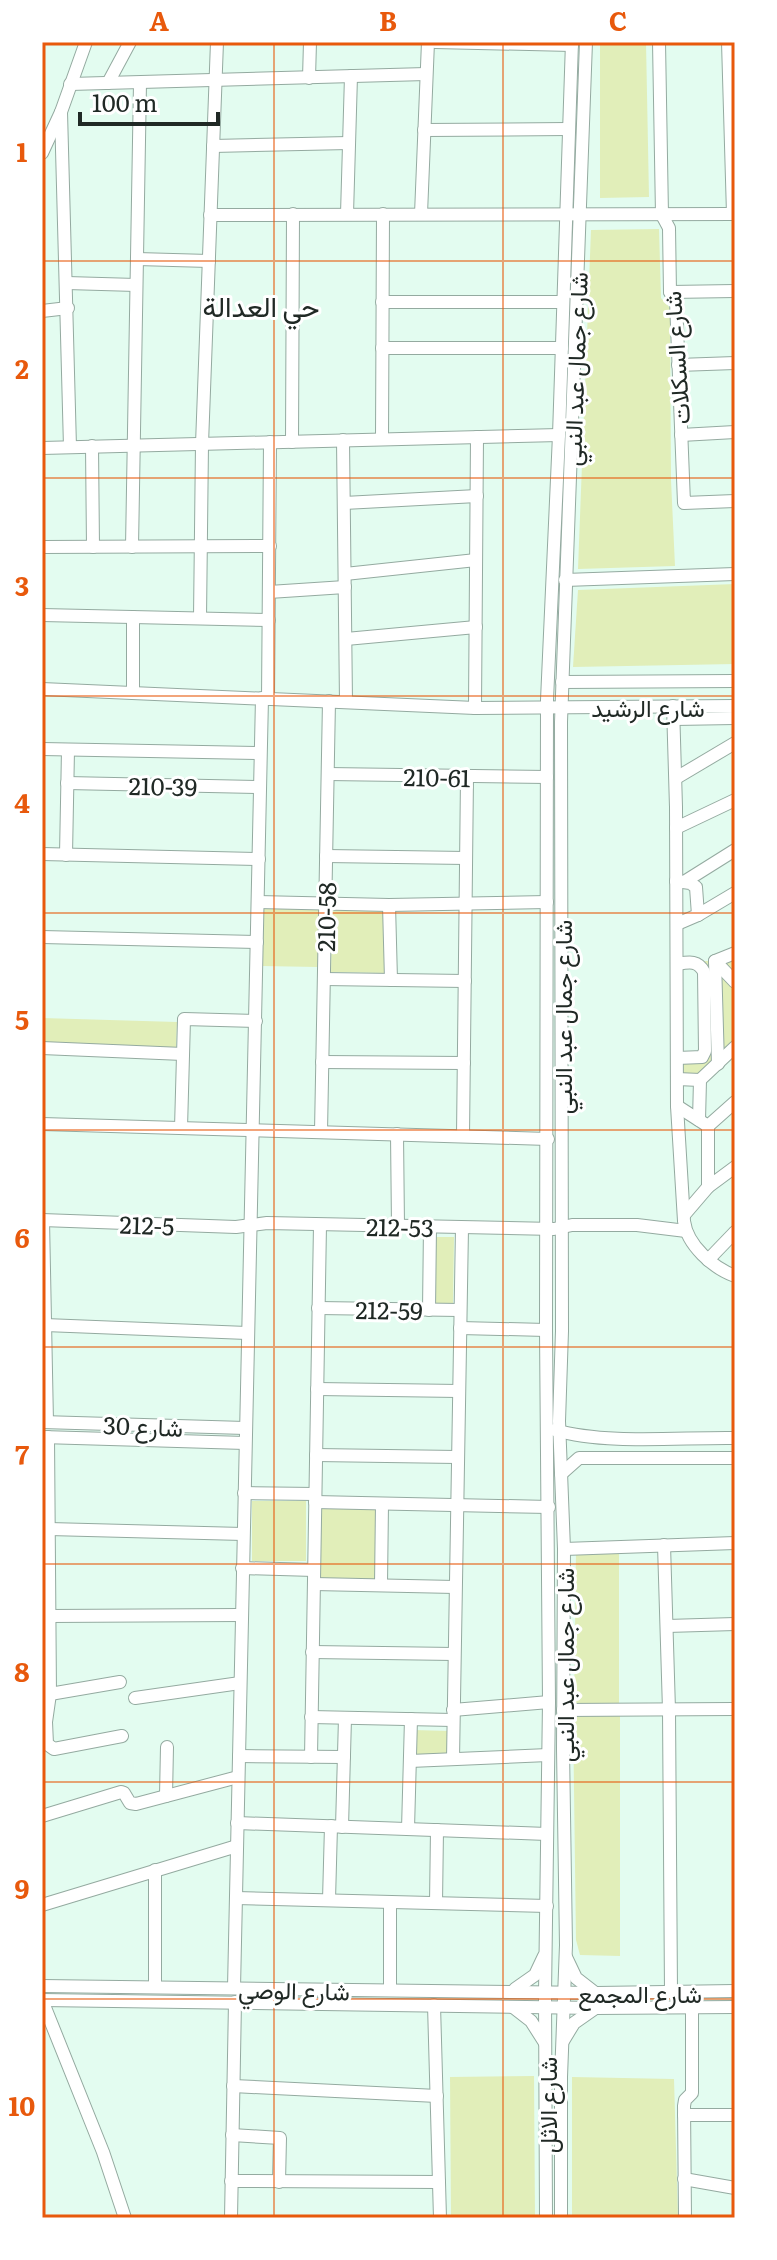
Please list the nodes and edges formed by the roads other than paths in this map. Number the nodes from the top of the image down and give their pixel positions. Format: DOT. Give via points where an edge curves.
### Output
graph roads {
  1 [pos="86,42"];
  2 [pos="130,42"];
  3 [pos="217,42"];
  4 [pos="310,42"];
  5 [pos="428,42"];
  6 [pos="435,42"];
  7 [pos="586,42"];
  8 [pos="659,42"];
  9 [pos="728,42"];
  10 [pos="572,43"];
  11 [pos="426,74"];
  12 [pos="351,76"];
  13 [pos="309,78"];
  14 [pos="216,81"];
  15 [pos="108,83"];
  16 [pos="140,83"];
  17 [pos="70,84"];
  18 [pos="61,112"];
  19 [pos="569,129"];
  20 [pos="424,130"];
  21 [pos="349,143"];
  22 [pos="213,146"];
  23 [pos="42,153"];
  24 [pos="293,214"];
  25 [pos="347,214"];
  26 [pos="383,214"];
  27 [pos="421,214"];
  28 [pos="566,214"];
  29 [pos="580,214"];
  30 [pos="734,214"];
  31 [pos="210,215"];
  32 [pos="662,215"];
  33 [pos="137,259"];
  34 [pos="209,261"];
  35 [pos="67,283"];
  36 [pos="136,285"];
  37 [pos="735,291"];
  38 [pos="670,292"];
  39 [pos="382,302"];
  40 [pos="563,302"];
  41 [pos="68,308"];
  42 [pos="42,311"];
  43 [pos="382,348"];
  44 [pos="562,348"];
  45 [pos="735,363"];
  46 [pos="678,365"];
  47 [pos="735,432"];
  48 [pos="559,435"];
  49 [pos="681,435"];
  50 [pos="477,437"];
  51 [pos="382,439"];
  52 [pos="343,440"];
  53 [pos="270,442"];
  54 [pos="292,442"];
  55 [pos="202,444"];
  56 [pos="134,445"];
  57 [pos="92,446"];
  58 [pos="70,447"];
  59 [pos="42,448"];
  60 [pos="477,496"];
  61 [pos="735,501"];
  62 [pos="344,503"];
  63 [pos="201,546"];
  64 [pos="270,546"];
  65 [pos="42,547"];
  66 [pos="93,547"];
  67 [pos="132,547"];
  68 [pos="476,560"];
  69 [pos="735,574"];
  70 [pos="565,580"];
  71 [pos="345,581"];
  72 [pos="269,592"];
  73 [pos="42,615"];
  74 [pos="133,617"];
  75 [pos="200,618"];
  76 [pos="269,620"];
  77 [pos="476,627"];
  78 [pos="346,639"];
  79 [pos="735,681"];
  80 [pos="562,682"];
  81 [pos="577,682"];
  82 [pos="673,682"];
  83 [pos="696,682"];
  84 [pos="42,689"];
  85 [pos="133,693"];
  86 [pos="265,698"];
  87 [pos="329,701"];
  88 [pos="346,702"];
  89 [pos="696,706"];
  90 [pos="547,707"];
  91 [pos="562,707"];
  92 [pos="577,707"];
  93 [pos="475,708"];
  94 [pos="735,708"];
  95 [pos="673,711"];
  96 [pos="735,718"];
  97 [pos="735,743"];
  98 [pos="42,749"];
  99 [pos="68,750"];
  100 [pos="260,753"];
  101 [pos="328,774"];
  102 [pos="467,777"];
  103 [pos="547,777"];
  104 [pos="676,778"];
  105 [pos="67,783"];
  106 [pos="260,787"];
  107 [pos="735,800"];
  108 [pos="676,828"];
  109 [pos="735,850"];
  110 [pos="42,854"];
  111 [pos="66,855"];
  112 [pos="326,856"];
  113 [pos="466,858"];
  114 [pos="259,859"];
  115 [pos="680,882"];
  116 [pos="735,893"];
  117 [pos="258,902"];
  118 [pos="547,902"];
  119 [pos="466,903"];
  120 [pos="325,904"];
  121 [pos="389,905"];
  122 [pos="698,915"];
  123 [pos="677,924"];
  124 [pos="42,937"];
  125 [pos="257,942"];
  126 [pos="735,953"];
  127 [pos="693,961"];
  128 [pos="715,961"];
  129 [pos="677,964"];
  130 [pos="734,978"];
  131 [pos="324,979"];
  132 [pos="391,980"];
  133 [pos="465,981"];
  134 [pos="256,1021"];
  135 [pos="735,1047"];
  136 [pos="42,1048"];
  137 [pos="183,1054"];
  138 [pos="677,1058"];
  139 [pos="322,1062"];
  140 [pos="464,1063"];
  141 [pos="718,1064"];
  142 [pos="677,1079"];
  143 [pos="700,1080"];
  144 [pos="735,1102"];
  145 [pos="677,1106"];
  146 [pos="704,1123"];
  147 [pos="42,1124"];
  148 [pos="181,1128"];
  149 [pos="254,1130"];
  150 [pos="321,1132"];
  151 [pos="397,1134"];
  152 [pos="463,1136"];
  153 [pos="548,1139"];
  154 [pos="735,1167"];
  155 [pos="708,1187"];
  156 [pos="684,1215"];
  157 [pos="43,1220"];
  158 [pos="320,1225"];
  159 [pos="252,1226"];
  160 [pos="398,1226"];
  161 [pos="430,1227"];
  162 [pos="462,1228"];
  163 [pos="562,1228"];
  164 [pos="547,1229"];
  165 [pos="686,1231"];
  166 [pos="735,1232"];
  167 [pos="708,1260"];
  168 [pos="735,1276"];
  169 [pos="318,1308"];
  170 [pos="429,1310"];
  171 [pos="460,1310"];
  172 [pos="45,1325"];
  173 [pos="460,1328"];
  174 [pos="546,1330"];
  175 [pos="247,1333"];
  176 [pos="317,1389"];
  177 [pos="459,1391"];
  178 [pos="238,1427"];
  179 [pos="46,1429"];
  180 [pos="554,1430"];
  181 [pos="735,1438"];
  182 [pos="231,1443"];
  183 [pos="245,1443"];
  184 [pos="316,1455"];
  185 [pos="457,1457"];
  186 [pos="735,1458"];
  187 [pos="561,1474"];
  188 [pos="244,1493"];
  189 [pos="315,1498"];
  190 [pos="553,1501"];
  191 [pos="382,1504"];
  192 [pos="457,1505"];
  193 [pos="49,1529"];
  194 [pos="243,1534"];
  195 [pos="735,1543"];
  196 [pos="664,1545"];
  197 [pos="564,1549"];
  198 [pos="242,1568"];
  199 [pos="314,1570"];
  200 [pos="314,1584"];
  201 [pos="381,1585"];
  202 [pos="455,1587"];
  203 [pos="240,1615"];
  204 [pos="49,1616"];
  205 [pos="735,1624"];
  206 [pos="667,1626"];
  207 [pos="312,1652"];
  208 [pos="454,1654"];
  209 [pos="120,1682"];
  210 [pos="240,1683"];
  211 [pos="50,1694"];
  212 [pos="135,1698"];
  213 [pos="549,1702"];
  214 [pos="735,1709"];
  215 [pos="563,1710"];
  216 [pos="669,1710"];
  217 [pos="453,1715"];
  218 [pos="311,1717"];
  219 [pos="345,1718"];
  220 [pos="411,1719"];
  221 [pos="122,1736"];
  222 [pos="167,1747"];
  223 [pos="548,1755"];
  224 [pos="239,1756"];
  225 [pos="311,1757"];
  226 [pos="344,1757"];
  227 [pos="453,1759"];
  228 [pos="410,1761"];
  229 [pos="238,1777"];
  230 [pos="166,1796"];
  231 [pos="42,1816"];
  232 [pos="237,1823"];
  233 [pos="336,1826"];
  234 [pos="408,1829"];
  235 [pos="437,1830"];
  236 [pos="547,1834"];
  237 [pos="237,1846"];
  238 [pos="155,1870"];
  239 [pos="236,1898"];
  240 [pos="329,1900"];
  241 [pos="390,1902"];
  242 [pos="436,1903"];
  243 [pos="42,1905"];
  244 [pos="547,1906"];
  245 [pos="565,1954"];
  246 [pos="546,1956"];
  247 [pos="42,1986"];
  248 [pos="158,1987"];
  249 [pos="184,1987"];
  250 [pos="234,1988"];
  251 [pos="390,1990"];
  252 [pos="671,1992"];
  253 [pos="735,1992"];
  254 [pos="592,1993"];
  255 [pos="516,1997"];
  256 [pos="554,1999"];
  257 [pos="42,2000"];
  258 [pos="158,2001"];
  259 [pos="183,2002"];
  260 [pos="235,2002"];
  261 [pos="434,2005"];
  262 [pos="692,2007"];
  263 [pos="730,2007"];
  264 [pos="592,2008"];
  265 [pos="546,2046"];
  266 [pos="561,2046"];
  267 [pos="233,2086"];
  268 [pos="437,2096"];
  269 [pos="684,2115"];
  270 [pos="735,2115"];
  271 [pos="232,2135"];
  272 [pos="684,2179"];
  273 [pos="231,2181"];
  274 [pos="279,2182"];
  275 [pos="439,2182"];
  276 [pos="735,2188"];
  277 [pos="546,2212"];
  278 [pos="560,2212"];
  279 [pos="125,2218"];
  280 [pos="231,2218"];
  281 [pos="440,2218"];
  282 [pos="685,2218"];
  1 -- 17 [label="street"];
  2 -- 15 [label="street"];
  3 -- 14 [label="street"];
  4 -- 13 [label="street"];
  5 -- 11 [label="street"];
  6 -- 10 [label="street"];
  7 -- 29 [label="street, شارع جمال عبد النبي"];
  8 -- 32 [label="street, شارع السكلات"];
  9 -- 30 [label="street"];
  10 -- 19 [label="street, شارع جمال عبد النبي"];
  11 -- 12 [label="street"];
  11 -- 20 [label="street"];
  12 -- 13 [label="street"];
  12 -- 21 [label="street"];
  13 -- 14 [label="street"];
  14 -- 16 [label="street"];
  14 -- 22 [label="street"];
  15 -- 16 [label="street"];
  15 -- 17 [label="street"];
  16 -- 33 [label="street"];
  17 -- 18 [label="street"];
  18 -- 23 [label="street"];
  18 -- 35 [label="street"];
  19 -- 20 [label="street"];
  19 -- 28 [label="street, شارع جمال عبد النبي"];
  20 -- 27 [label="street"];
  21 -- 22 [label="street"];
  21 -- 25 [label="street"];
  22 -- 31 [label="street"];
  24 -- 25 [label="street"];
  24 -- 31 [label="street"];
  24 -- 54 [label="street"];
  25 -- 26 [label="street"];
  26 -- 27 [label="street"];
  26 -- 39 [label="street"];
  27 -- 28 [label="street"];
  28 -- 29 [label="street"];
  28 -- 40 [label="street, شارع جمال عبد النبي"];
  29 -- 32 [label="street"];
  29 -- 70 [label="street, شارع جمال عبد النبي"];
  30 -- 32 [label="street"];
  31 -- 34 [label="street"];
  32 -- 38 [label="street, شارع السكلات" via="669,228"];
  33 -- 34 [label="street"];
  33 -- 36 [label="street"];
  34 -- 55 [label="street"];
  35 -- 36 [label="street"];
  35 -- 41 [label="street"];
  36 -- 56 [label="street"];
  37 -- 38 [label="street"];
  38 -- 46 [label="street, شارع السكلات" via="676,301"];
  39 -- 40 [label="street"];
  39 -- 43 [label="street"];
  40 -- 44 [label="street, شارع جمال عبد النبي"];
  41 -- 42 [label="street"];
  41 -- 58 [label="street"];
  43 -- 44 [label="street"];
  43 -- 51 [label="street"];
  44 -- 48 [label="street, شارع جمال عبد النبي"];
  45 -- 46 [label="street"];
  46 -- 49 [label="street, شارع السكلات"];
  47 -- 49 [label="street"];
  48 -- 50 [label="street"];
  48 -- 90 [label="street, شارع جمال عبد النبي"];
  49 -- 61 [label="street, شارع السكلات" via="684,503"];
  50 -- 51 [label="street"];
  50 -- 60 [label="street"];
  51 -- 52 [label="street"];
  52 -- 54 [label="street"];
  52 -- 62 [label="street"];
  53 -- 54 [label="street"];
  53 -- 55 [label="street"];
  53 -- 64 [label="street"];
  55 -- 56 [label="street"];
  55 -- 63 [label="street"];
  56 -- 57 [label="street"];
  56 -- 67 [label="street"];
  57 -- 58 [label="street"];
  57 -- 66 [label="street"];
  58 -- 59 [label="street"];
  60 -- 62 [label="street"];
  60 -- 68 [label="street"];
  62 -- 71 [label="street"];
  63 -- 64 [label="street"];
  63 -- 67 [label="street"];
  63 -- 75 [label="street"];
  64 -- 72 [label="street"];
  65 -- 66 [label="street"];
  66 -- 67 [label="street"];
  68 -- 71 [label="street"];
  68 -- 77 [label="street"];
  69 -- 70 [label="street"];
  70 -- 80 [label="street, شارع جمال عبد النبي"];
  71 -- 72 [label="street"];
  71 -- 78 [label="street"];
  72 -- 76 [label="street"];
  73 -- 74 [label="street"];
  74 -- 75 [label="street"];
  74 -- 85 [label="street"];
  75 -- 76 [label="street"];
  76 -- 86 [label="street"];
  77 -- 78 [label="street"];
  77 -- 93 [label="street"];
  78 -- 88 [label="street"];
  79 -- 83 [label="street, شارع الرشيد"];
  80 -- 81 [label="street, شارع الرشيد"];
  80 -- 91 [label="street, شارع جمال عبد النبي"];
  81 -- 82 [label="street, شارع الرشيد"];
  81 -- 92 [label="street" via="571,693"];
  82 -- 83 [label="street, شارع الرشيد"];
  82 -- 95 [label="street" via="678,693"];
  83 -- 89 [label="street" via="690,692"];
  84 -- 85 [label="street, شارع الرشيد"];
  85 -- 86 [label="street, شارع الرشيد"];
  86 -- 87 [label="street, شارع الرشيد"];
  86 -- 100 [label="street"];
  87 -- 88 [label="street, شارع الرشيد"];
  87 -- 101 [label="street, 210-58"];
  88 -- 93 [label="street, شارع الرشيد"];
  89 -- 94 [label="street, شارع الرشيد"];
  89 -- 95 [label="street, شارع الرشيد"];
  90 -- 91 [label="street, شارع الرشيد"];
  90 -- 93 [label="street, شارع الرشيد"];
  90 -- 103 [label="street, شارع جمال عبد النبي"];
  91 -- 92 [label="street, شارع الرشيد"];
  91 -- 163 [label="street, شارع جمال عبد النبي"];
  92 -- 95 [label="street, شارع الرشيد"];
  94 -- 95 [label="street"];
  95 -- 96 [label="street"];
  95 -- 104 [label="street"];
  97 -- 104 [label="street"];
  98 -- 99 [label="street"];
  99 -- 100 [label="street"];
  99 -- 105 [label="street"];
  100 -- 106 [label="street"];
  101 -- 102 [label="street, 210-61"];
  101 -- 112 [label="street, 210-58"];
  102 -- 103 [label="street, 210-61"];
  102 -- 113 [label="street"];
  103 -- 118 [label="street, شارع جمال عبد النبي"];
  104 -- 108 [label="street"];
  105 -- 106 [label="street, 210-39"];
  105 -- 111 [label="street"];
  106 -- 114 [label="street"];
  107 -- 108 [label="street"];
  108 -- 115 [label="street"];
  109 -- 115 [label="street"];
  110 -- 111 [label="street"];
  111 -- 114 [label="street"];
  112 -- 113 [label="street"];
  112 -- 120 [label="street, 210-58"];
  113 -- 119 [label="street"];
  114 -- 117 [label="street"];
  115 -- 122 [label="street" via="696,887"];
  115 -- 123 [label="street"];
  116 -- 122 [label="street"];
  117 -- 120 [label="street"];
  117 -- 125 [label="street"];
  118 -- 119 [label="street"];
  118 -- 153 [label="street, شارع جمال عبد النبي"];
  119 -- 121 [label="street"];
  119 -- 133 [label="street"];
  120 -- 121 [label="street"];
  120 -- 131 [label="street, 210-58"];
  121 -- 132 [label="street"];
  122 -- 123 [label="street"];
  123 -- 129 [label="street"];
  124 -- 125 [label="street"];
  125 -- 134 [label="street"];
  126 -- 128 [label="street"];
  127 -- 128 [label="street"];
  127 -- 129 [label="street"];
  127 -- 138 [label="street" via="704,972 705,1051 697,1059"];
  128 -- 130 [label="street"];
  128 -- 141 [label="street"];
  129 -- 138 [label="street"];
  131 -- 132 [label="street"];
  131 -- 139 [label="street, 210-58"];
  132 -- 133 [label="street"];
  133 -- 140 [label="street"];
  134 -- 137 [label="street" via="184,1019"];
  134 -- 149 [label="street"];
  135 -- 141 [label="street"];
  136 -- 137 [label="street"];
  137 -- 148 [label="street"];
  138 -- 142 [label="street"];
  139 -- 140 [label="street"];
  139 -- 150 [label="street, 210-58"];
  140 -- 152 [label="street"];
  141 -- 143 [label="street"];
  142 -- 143 [label="street"];
  142 -- 145 [label="street"];
  143 -- 146 [label="street"];
  144 -- 146 [label="street"];
  145 -- 146 [label="street"];
  145 -- 156 [label="street"];
  146 -- 155 [label="street"];
  147 -- 148 [label="street"];
  148 -- 149 [label="street"];
  149 -- 150 [label="street"];
  149 -- 159 [label="street"];
  150 -- 151 [label="street"];
  151 -- 152 [label="street"];
  151 -- 160 [label="street"];
  152 -- 153 [label="street"];
  153 -- 164 [label="street, شارع جمال عبد النبي"];
  154 -- 155 [label="street"];
  155 -- 156 [label="street"];
  156 -- 165 [label="street"];
  157 -- 159 [label="street, 212-5"];
  157 -- 172 [label="street"];
  158 -- 159 [label="street, 212-53"];
  158 -- 160 [label="street, 212-53"];
  158 -- 169 [label="street"];
  159 -- 175 [label="street"];
  160 -- 161 [label="street, 212-53"];
  161 -- 162 [label="street, 212-53"];
  161 -- 170 [label="street"];
  162 -- 164 [label="street, 212-53"];
  162 -- 171 [label="street"];
  163 -- 164 [label="street, 212-53"];
  163 -- 165 [label="street, 212-53" via="637,1225"];
  163 -- 180 [label="street, شارع جمال عبد النبي"];
  164 -- 174 [label="street, شارع جمال عبد النبي"];
  165 -- 167 [label="street"];
  166 -- 167 [label="street"];
  167 -- 168 [label="street"];
  169 -- 170 [label="street, 212-59"];
  169 -- 176 [label="street"];
  170 -- 171 [label="street, 212-59"];
  171 -- 173 [label="street"];
  172 -- 175 [label="street"];
  172 -- 179 [label="street"];
  173 -- 174 [label="street"];
  173 -- 177 [label="street"];
  174 -- 180 [label="street, شارع جمال عبد النبي"];
  175 -- 178 [label="street"];
  176 -- 177 [label="street"];
  176 -- 184 [label="street"];
  177 -- 185 [label="street"];
  178 -- 179 [label="street, شارع 30"];
  178 -- 182 [label="street" via="237,1441"];
  178 -- 183 [label="street"];
  179 -- 182 [label="street, شارع 30"];
  179 -- 193 [label="street"];
  180 -- 181 [label="street" via="605,1437"];
  180 -- 187 [label="street, شارع جمال عبد النبي"];
  180 -- 190 [label="street, شارع جمال عبد النبي"];
  182 -- 183 [label="street, شارع 30"];
  183 -- 188 [label="street"];
  184 -- 185 [label="street"];
  184 -- 189 [label="street"];
  185 -- 192 [label="street"];
  186 -- 187 [label="street" via="579,1458"];
  187 -- 190 [label="street, شارع جمال عبد النبي"];
  188 -- 189 [label="street"];
  188 -- 194 [label="street"];
  189 -- 191 [label="street"];
  189 -- 199 [label="street"];
  190 -- 192 [label="street"];
  190 -- 197 [label="street, شارع جمال عبد النبي"];
  190 -- 213 [label="street, شارع جمال عبد النبي"];
  191 -- 192 [label="street"];
  191 -- 201 [label="street"];
  192 -- 202 [label="street"];
  193 -- 194 [label="street"];
  193 -- 204 [label="street"];
  194 -- 198 [label="street"];
  195 -- 196 [label="street"];
  196 -- 197 [label="street"];
  196 -- 206 [label="street"];
  197 -- 215 [label="street, شارع جمال عبد النبي"];
  198 -- 199 [label="street"];
  198 -- 203 [label="street"];
  199 -- 200 [label="street"];
  200 -- 201 [label="street"];
  200 -- 207 [label="street"];
  201 -- 202 [label="street"];
  202 -- 208 [label="street"];
  203 -- 204 [label="street"];
  203 -- 210 [label="street"];
  204 -- 211 [label="street"];
  205 -- 206 [label="street"];
  206 -- 216 [label="street"];
  207 -- 208 [label="street"];
  207 -- 218 [label="street"];
  208 -- 217 [label="street"];
  209 -- 211 [label="street"];
  210 -- 212 [label="street"];
  210 -- 224 [label="street"];
  211 -- 221 [label="street" via="49,1748"];
  213 -- 217 [label="street"];
  213 -- 223 [label="street, شارع جمال عبد النبي"];
  214 -- 216 [label="street"];
  215 -- 216 [label="street"];
  215 -- 245 [label="street, شارع جمال عبد النبي"];
  216 -- 252 [label="street"];
  217 -- 220 [label="street"];
  217 -- 227 [label="street"];
  218 -- 219 [label="street"];
  218 -- 225 [label="street"];
  219 -- 220 [label="street"];
  219 -- 226 [label="street"];
  220 -- 228 [label="street"];
  222 -- 230 [label="street"];
  223 -- 227 [label="street"];
  223 -- 236 [label="street, شارع جمال عبد النبي"];
  224 -- 225 [label="street"];
  224 -- 229 [label="street"];
  225 -- 226 [label="street"];
  226 -- 233 [label="street"];
  227 -- 228 [label="street"];
  228 -- 234 [label="street"];
  229 -- 230 [label="street"];
  229 -- 232 [label="street"];
  230 -- 231 [label="street" via="136,1804 121,1792"];
  232 -- 233 [label="street"];
  232 -- 237 [label="street"];
  233 -- 234 [label="street"];
  233 -- 240 [label="street"];
  234 -- 235 [label="street"];
  235 -- 236 [label="street"];
  235 -- 242 [label="street"];
  236 -- 244 [label="street, شارع جمال عبد النبي"];
  237 -- 238 [label="street"];
  237 -- 239 [label="street"];
  238 -- 243 [label="street"];
  238 -- 248 [label="street"];
  239 -- 240 [label="street"];
  239 -- 250 [label="street"];
  240 -- 241 [label="street"];
  241 -- 242 [label="street"];
  241 -- 251 [label="street"];
  242 -- 244 [label="street"];
  244 -- 246 [label="street, شارع جمال عبد النبي"];
  245 -- 246 [label="street" via="555,1963"];
  245 -- 254 [label="street" via="576,1978"];
  245 -- 256 [label="street, شارع جمال عبد النبي"];
  246 -- 255 [label="street"];
  246 -- 256 [label="street, شارع جمال عبد النبي"];
  247 -- 248 [label="street, شارع الوصي"];
  248 -- 249 [label="street, شارع الوصي"];
  248 -- 258 [label="street" via="165,1995"];
  249 -- 250 [label="street, شارع الوصي"];
  249 -- 259 [label="street" via="178,1995"];
  250 -- 251 [label="street, شارع الوصي"];
  251 -- 255 [label="street, شارع الوصي"];
  252 -- 253 [label="street, شارع المجمع"];
  252 -- 254 [label="street, شارع المجمع"];
  253 -- 263 [label="street" via="709,1999"];
  254 -- 256 [label="street, شارع المجمع"];
  254 -- 264 [label="street" via="586,2001"];
  255 -- 256 [label="street, شارع الوصي"];
  255 -- 256 [label="street, شارع الوصي"];
  255 -- 261 [label="street, شارع الوصي"];
  255 -- 265 [label="street"];
  256 -- 264 [label="street, شارع المجمع"];
  256 -- 265 [label="street, شارع الاثل"];
  256 -- 266 [label="street, شارع الاثل"];
  257 -- 258 [label="street, شارع الوصي"];
  257 -- 279 [label="street"];
  258 -- 259 [label="street, شارع الوصي"];
  259 -- 260 [label="street, شارع الوصي"];
  260 -- 261 [label="street, شارع الوصي"];
  260 -- 267 [label="street"];
  261 -- 268 [label="street"];
  262 -- 263 [label="street, شارع المجمع"];
  262 -- 264 [label="street, شارع المجمع"];
  262 -- 269 [label="street" via="692,2093 685,2100"];
  264 -- 266 [label="street" via="574,2023"];
  265 -- 266 [label="street" via="552,2038"];
  265 -- 277 [label="street, شارع الاثل"];
  266 -- 278 [label="street, شارع الاثل"];
  267 -- 268 [label="street"];
  267 -- 271 [label="street"];
  268 -- 275 [label="street"];
  269 -- 270 [label="street"];
  269 -- 272 [label="street"];
  271 -- 273 [label="street"];
  271 -- 274 [label="street" via="280,2138"];
  272 -- 276 [label="street"];
  272 -- 282 [label="street"];
  273 -- 274 [label="street"];
  273 -- 280 [label="street"];
  274 -- 275 [label="street"];
  275 -- 281 [label="street"];
  277 -- 278 [label="street"];
}
